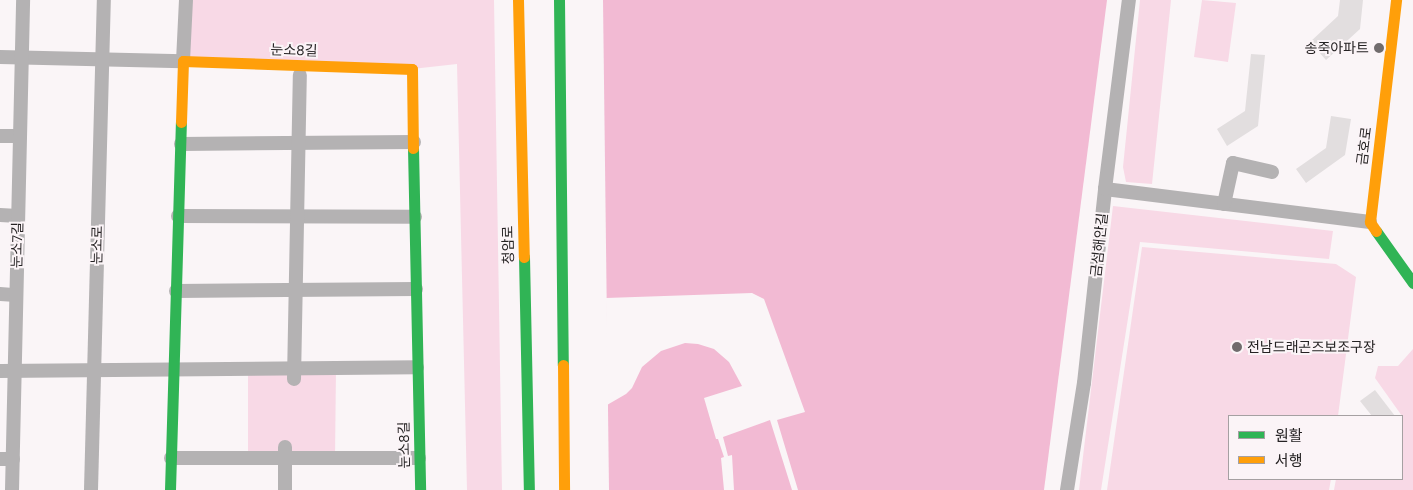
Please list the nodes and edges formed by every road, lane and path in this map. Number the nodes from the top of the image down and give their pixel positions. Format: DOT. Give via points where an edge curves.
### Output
graph roads {
  1 [pos="23,0"];
  2 [pos="104,0"];
  3 [pos="186,0"];
  4 [pos="518,0"];
  5 [pos="559,0"];
  6 [pos="1129,0"];
  7 [pos="1396,0"];
  8 [pos="0,57"];
  9 [pos="22,57"];
  10 [pos="102,59"];
  11 [pos="183,61"];
  12 [pos="300,75"];
  13 [pos="0,136"];
  14 [pos="20,136"];
  15 [pos="414,142"];
  16 [pos="299,143"];
  17 [pos="181,144"];
  18 [pos="1272,172"];
  19 [pos="1104,189"];
  20 [pos="1224,204"];
  21 [pos="0,215"];
  22 [pos="18,216"];
  23 [pos="178,216"];
  24 [pos="297,217"];
  25 [pos="415,217"];
  26 [pos="1370,222"];
  27 [pos="1413,283"];
  28 [pos="416,289"];
  29 [pos="295,290"];
  30 [pos="176,291"];
  31 [pos="0,294"];
  32 [pos="16,295"];
  33 [pos="417,367"];
  34 [pos="174,369"];
  35 [pos="94,370"];
  36 [pos="0,371"];
  37 [pos="14,371"];
  38 [pos="294,373"];
  39 [pos="285,453"];
  40 [pos="171,458"];
  41 [pos="419,458"];
  42 [pos="6,459"];
  43 [pos="12,490"];
  44 [pos="90,490"];
  45 [pos="170,490"];
  46 [pos="285,490"];
  47 [pos="420,490"];
  48 [pos="529,490"];
  49 [pos="564,490"];
  50 [pos="1067,490"];
  1 -- 9 [label="street, 눈소7길"];
  2 -- 10 [label="street, 눈소로"];
  3 -- 11 [label="street"];
  4 -- 48 [label="street, 청암로"];
  5 -- 49 [label="street"];
  6 -- 19 [label="street, 금섬해안길"];
  7 -- 26 [label="street, 금호로"];
  8 -- 9 [label="street"];
  9 -- 10 [label="street"];
  9 -- 14 [label="street, 눈소7길"];
  10 -- 11 [label="street"];
  10 -- 35 [label="street, 눈소로"];
  11 -- 15 [label="street, 눈소8길" via="412,69"];
  11 -- 17 [label="street"];
  12 -- 16 [label="street"];
  13 -- 14 [label="street"];
  14 -- 22 [label="street, 눈소7길"];
  15 -- 16 [label="street"];
  15 -- 25 [label="street, 눈소8길"];
  16 -- 17 [label="street"];
  16 -- 24 [label="street"];
  17 -- 23 [label="street"];
  18 -- 20 [label="street" via="1233,163"];
  19 -- 20 [label="street"];
  19 -- 50 [label="street, 금섬해안길" via="1084,383"];
  20 -- 26 [label="street"];
  21 -- 22 [label="street"];
  22 -- 32 [label="street, 눈소7길"];
  23 -- 24 [label="street"];
  23 -- 30 [label="street"];
  24 -- 25 [label="street"];
  24 -- 29 [label="street"];
  25 -- 28 [label="street, 눈소8길"];
  26 -- 27 [label="street"];
  28 -- 29 [label="street"];
  28 -- 33 [label="street, 눈소8길"];
  29 -- 30 [label="street"];
  29 -- 38 [label="street"];
  30 -- 34 [label="street"];
  31 -- 32 [label="street"];
  32 -- 37 [label="street, 눈소7길"];
  33 -- 38 [label="street"];
  33 -- 41 [label="street, 눈소8길"];
  34 -- 35 [label="street"];
  34 -- 38 [label="street"];
  34 -- 40 [label="street"];
  35 -- 37 [label="street"];
  35 -- 44 [label="street, 눈소로"];
  36 -- 37 [label="street"];
  37 -- 42 [label="street, 눈소7길"];
  39 -- 40 [label="street"];
  39 -- 41 [label="street"];
  39 -- 46 [label="street"];
  40 -- 45 [label="street"];
  41 -- 47 [label="street, 눈소8길"];
  42 -- 43 [label="street, 눈소7길"];
}
